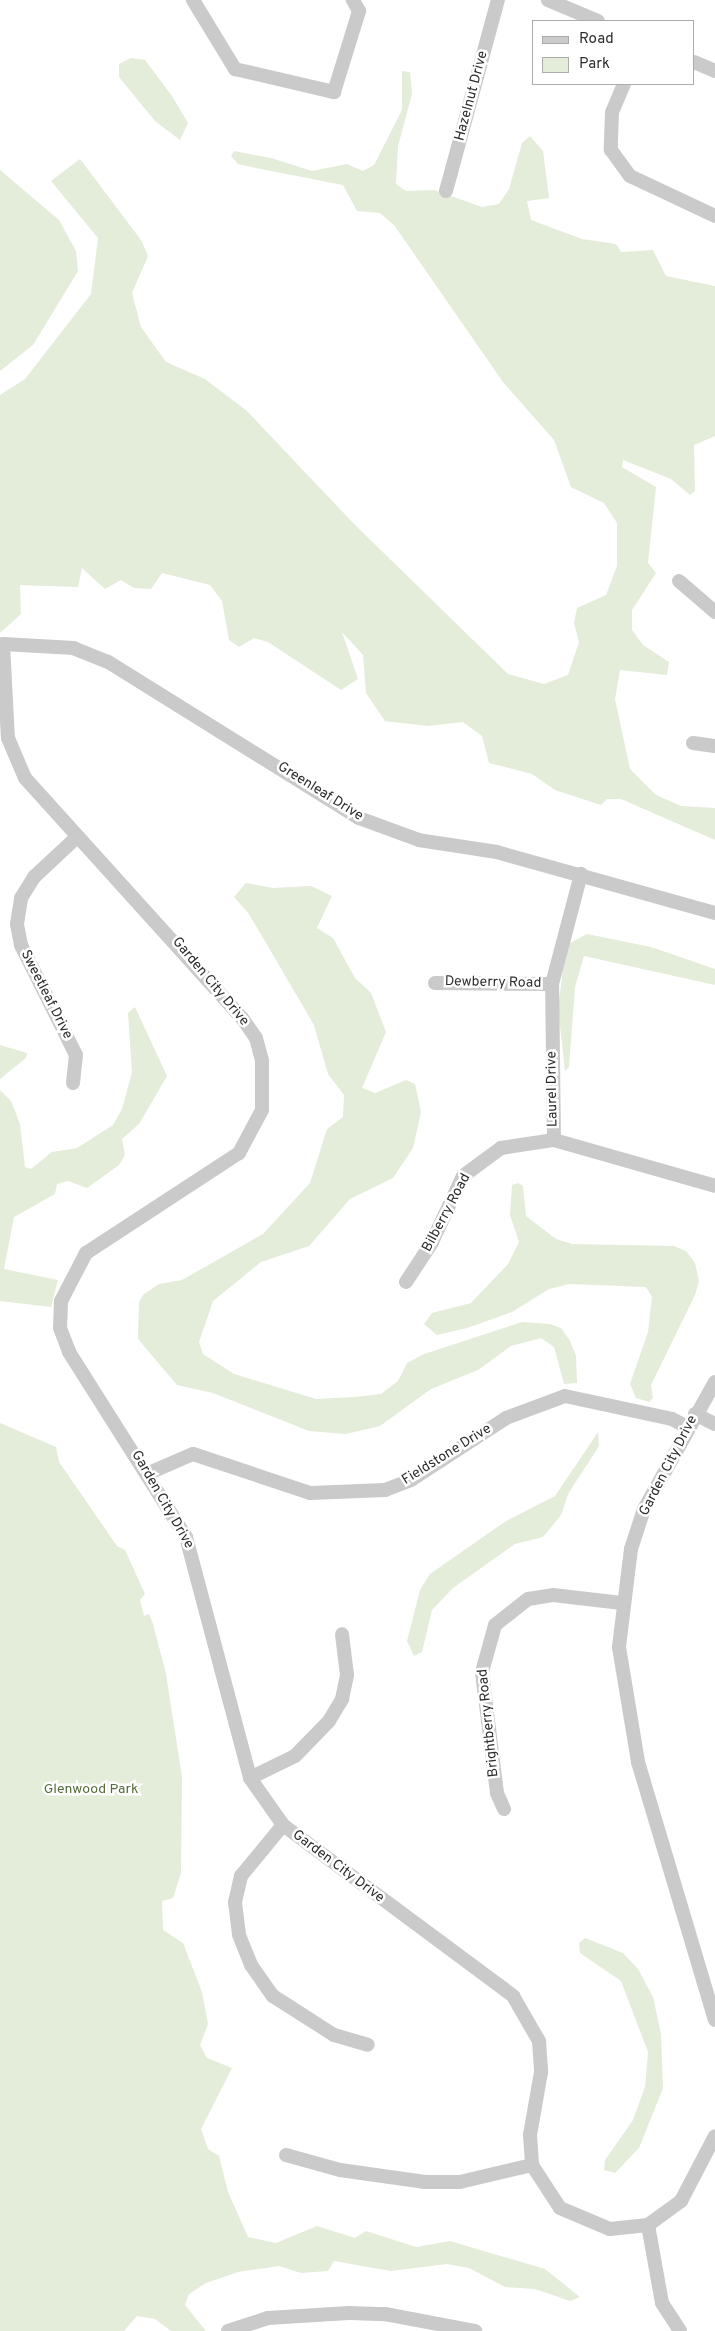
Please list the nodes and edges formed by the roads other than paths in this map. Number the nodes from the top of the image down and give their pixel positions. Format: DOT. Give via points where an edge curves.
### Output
graph roads {
  1 [pos="194,0"];
  2 [pos="353,0"];
  3 [pos="498,0"];
  4 [pos="548,0"];
  5 [pos="596,20"];
  6 [pos="695,62"];
  7 [pos="715,71"];
  8 [pos="624,85"];
  9 [pos="446,191"];
  10 [pos="715,216"];
  11 [pos="679,581"];
  12 [pos="715,612"];
  13 [pos="3,644"];
  14 [pos="693,743"];
  15 [pos="715,746"];
  16 [pos="76,838"];
  17 [pos="581,874"];
  18 [pos="715,913"];
  19 [pos="435,982"];
  20 [pos="552,984"];
  21 [pos="73,1084"];
  22 [pos="554,1140"];
  23 [pos="715,1186"];
  24 [pos="406,1282"];
  25 [pos="715,1382"];
  26 [pos="695,1414"];
  27 [pos="715,1424"];
  28 [pos="687,1427"];
  29 [pos="149,1473"];
  30 [pos="622,1603"];
  31 [pos="342,1634"];
  32 [pos="250,1778"];
  33 [pos="504,1809"];
  34 [pos="283,1825"];
  35 [pos="715,2020"];
  36 [pos="368,2045"];
  37 [pos="715,2136"];
  38 [pos="286,2155"];
  39 [pos="532,2165"];
  40 [pos="648,2225"];
  41 [pos="678,2330"];
  42 [pos="228,2331"];
  43 [pos="475,2331"];
  1 -- 2 [label="street" via="235,69 334,92 358,11"];
  3 -- 9 [label="street, Hazelnut Drive"];
  4 -- 5 [label="street"];
  6 -- 7 [label="street"];
  8 -- 10 [label="street" via="612,112 611,150 630,176"];
  11 -- 12 [label="street"];
  13 -- 16 [label="street, Garden City Drive" via="8,738 25,778"];
  13 -- 17 [label="street, Greenleaf Drive" via="74,648 108,662 358,818 420,840 497,852"];
  14 -- 15 [label="street"];
  16 -- 21 [label="street, Sweetleaf Drive" via="34,877 21,898 17,924 21,945 76,1055"];
  16 -- 29 [label="street, Garden City Drive" via="180,945 242,1018 256,1038 265,1081 262,1110 239,1152 86,1252 61,1301 60,1328 69,1352"];
  17 -- 18 [label="street, Greenleaf Drive"];
  17 -- 20 [label="street, Laurel Drive"];
  19 -- 20 [label="street, Dewberry Road"];
  20 -- 22 [label="street, Laurel Drive"];
  22 -- 23 [label="street, Laurel Drive"];
  22 -- 24 [label="street, Bilberry Road" via="501,1148 479,1160 464,1176 431,1244"];
  25 -- 26 [label="street, Garden City Drive"];
  26 -- 27 [label="street"];
  26 -- 28 [label="street, Garden City Drive"];
  28 -- 29 [label="street, Fieldstone Drive" via="664,1417 565,1396 506,1418 411,1480 385,1490 310,1493 193,1454"];
  28 -- 30 [label="street, Garden City Drive" via="644,1509"];
  29 -- 32 [label="street, Garden City Drive" via="196,1560"];
  30 -- 33 [label="street, Brightberry Road" via="553,1595 528,1599 494,1625 482,1672 497,1793"];
  30 -- 35 [label="street, Garden City Drive" via="619,1647 628,1722"];
  31 -- 32 [label="street" via="347,1675 342,1699 329,1721 295,1756"];
  32 -- 34 [label="street, Garden City Drive"];
  34 -- 36 [label="street" via="241,1876 235,1902 239,1936 251,1965 273,1996 334,2035"];
  34 -- 39 [label="street, Garden City Drive" via="513,1996 539,2041 541,2072 530,2135"];
  37 -- 40 [label="street" via="681,2200"];
  38 -- 39 [label="street" via="340,2170 425,2182 460,2182"];
  39 -- 40 [label="street, Garden City Drive" via="548,2195 579,2220 610,2228"];
  40 -- 41 [label="street" via="662,2303"];
  42 -- 43 [label="street" via="268,2318 350,2313 385,2314"];
}
